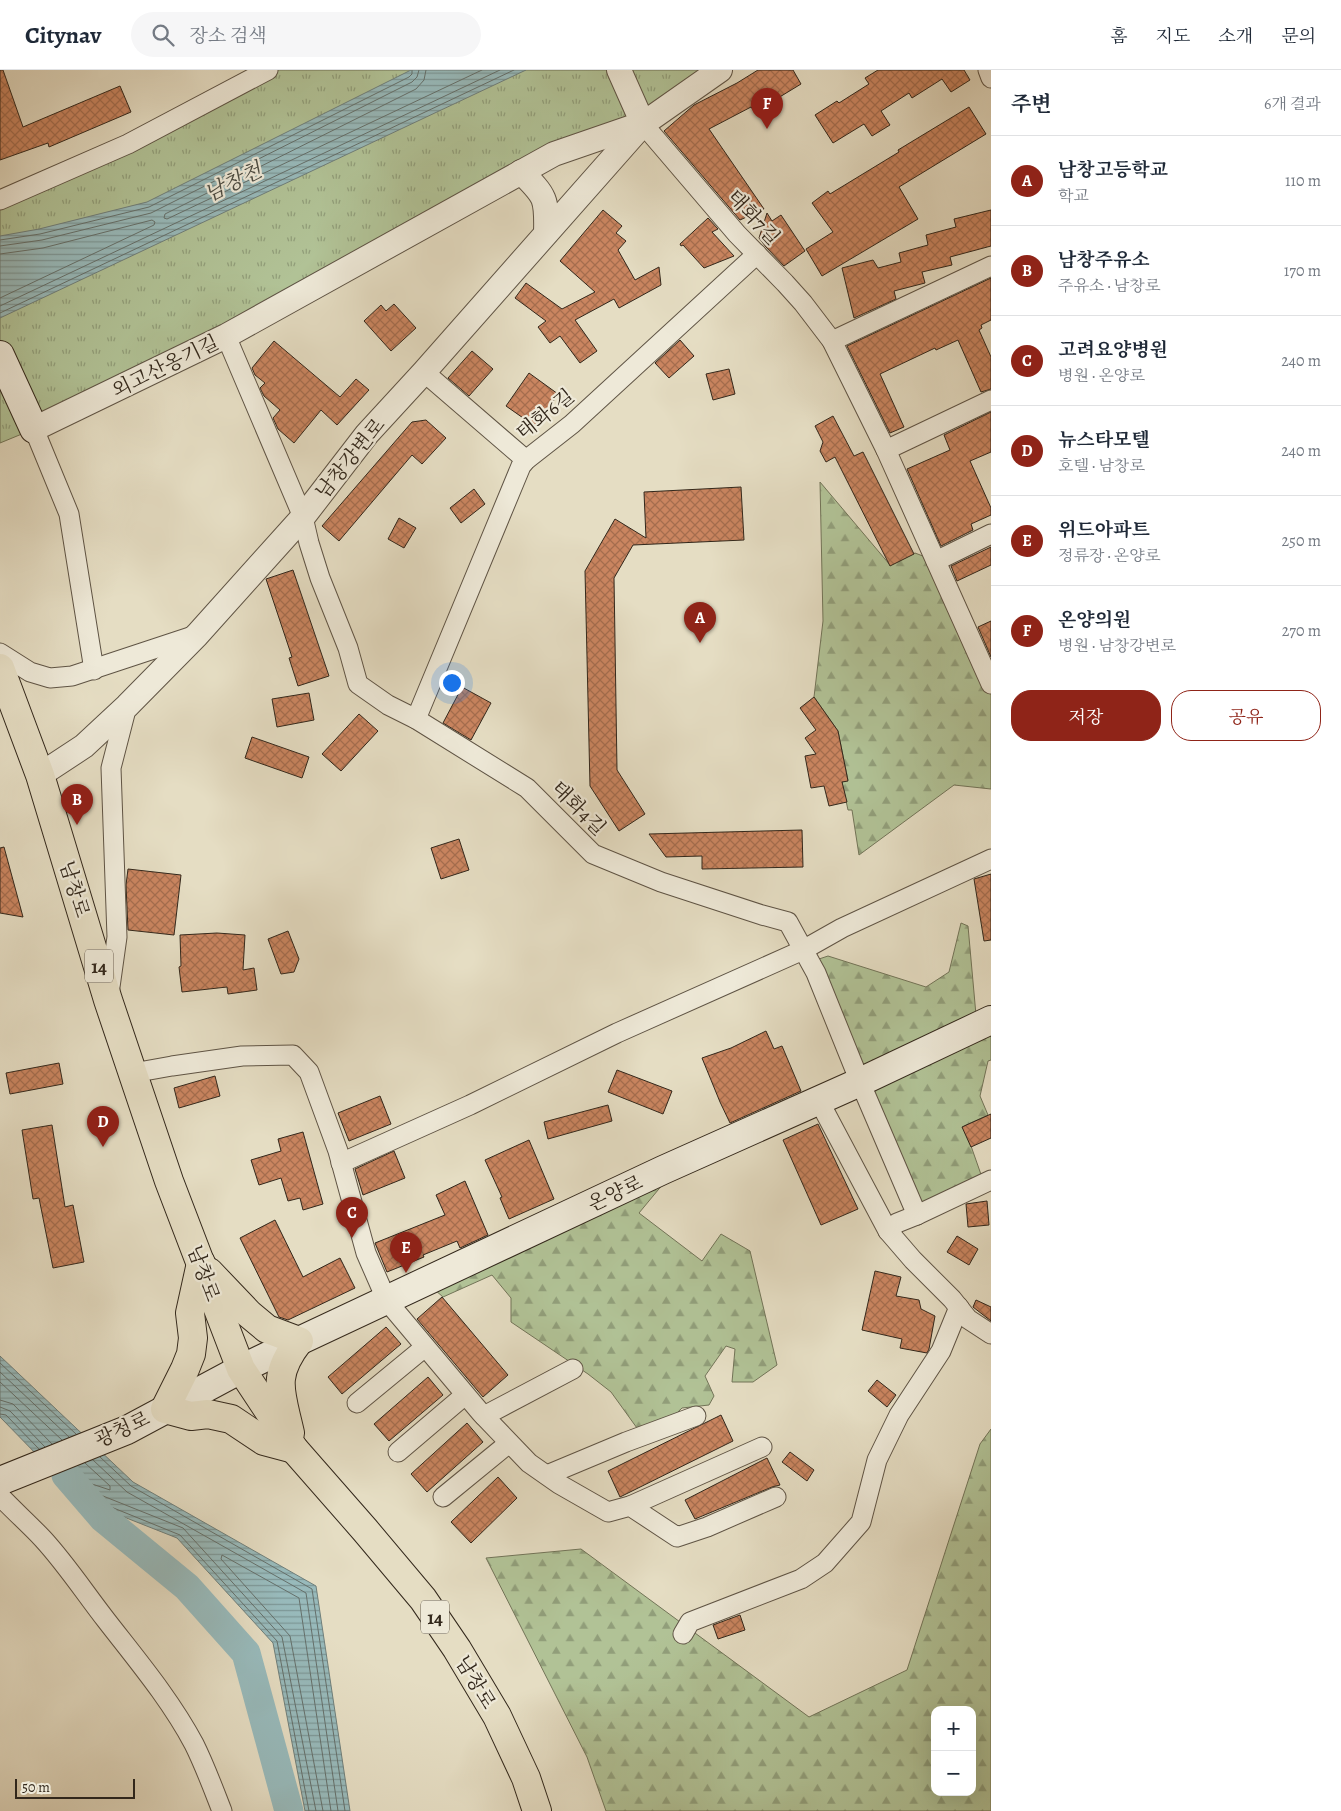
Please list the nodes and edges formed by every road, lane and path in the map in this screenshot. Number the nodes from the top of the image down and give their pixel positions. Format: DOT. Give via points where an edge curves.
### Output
graph roads {
  1 [pos="268,70"];
  2 [pos="720,70"];
  3 [pos="988,70"];
  4 [pos="622,75"];
  5 [pos="991,78"];
  6 [pos="643,124"];
  7 [pos="521,172"];
  8 [pos="0,200"];
  9 [pos="546,233"];
  10 [pos="757,254"];
  11 [pos="991,266"];
  12 [pos="226,336"];
  13 [pos="832,341"];
  14 [pos="0,355"];
  15 [pos="424,372"];
  16 [pos="991,400"];
  17 [pos="34,429"];
  18 [pos="886,450"];
  19 [pos="526,460"];
  20 [pos="303,517"];
  21 [pos="991,534"];
  22 [pos="936,561"];
  23 [pos="196,635"];
  24 [pos="0,653"];
  25 [pos="0,668"];
  26 [pos="94,670"];
  27 [pos="991,684"];
  28 [pos="127,706"];
  29 [pos="416,719"];
  30 [pos="40,775"];
  31 [pos="991,860"];
  32 [pos="803,950"];
  33 [pos="108,1000"];
  34 [pos="991,1020"];
  35 [pos="133,1073"];
  36 [pos="860,1082"];
  37 [pos="819,1101"];
  38 [pos="342,1163"];
  39 [pos="991,1180"];
  40 [pos="918,1215"];
  41 [pos="888,1231"];
  42 [pos="201,1263"];
  43 [pos="387,1301"];
  44 [pos="959,1307"];
  45 [pos="991,1334"];
  46 [pos="299,1341"];
  47 [pos="425,1347"];
  48 [pos="241,1369"];
  49 [pos="573,1370"];
  50 [pos="465,1395"];
  51 [pos="357,1403"];
  52 [pos="165,1409"];
  53 [pos="484,1416"];
  54 [pos="696,1416"];
  55 [pos="509,1443"];
  56 [pos="762,1447"];
  57 [pos="294,1449"];
  58 [pos="398,1452"];
  59 [pos="547,1476"];
  60 [pos="2,1486"];
  61 [pos="443,1497"];
  62 [pos="776,1497"];
  63 [pos="630,1506"];
  64 [pos="683,1634"];
  65 [pos="222,1811"];
  66 [pos="538,1811"];
  1 -- 8 [label="street" via="128,144"];
  2 -- 6 [label="street, 남창강변로"];
  3 -- 5 [label="street"];
  4 -- 6 [label="street"];
  6 -- 7 [label="street, 남창강변로" via="554,154"];
  6 -- 9 [label="street, 남창강변로"];
  6 -- 10 [label="street, 태화7길"];
  7 -- 9 [label="street" via="541,192 547,210"];
  7 -- 12 [label="street, 남창강변로"];
  9 -- 15 [label="street, 남창강변로"];
  10 -- 13 [label="street, 태화7길" via="797,296"];
  10 -- 19 [label="street, 태화6길" via="572,424"];
  11 -- 13 [label="street"];
  12 -- 17 [label="street, 외고산옹기길"];
  12 -- 20 [label="street, 외고산옹기길"];
  13 -- 18 [label="street, 태화7길"];
  14 -- 17 [label="main road"];
  15 -- 19 [label="street"];
  15 -- 20 [label="street, 남창강변로" via="367,434"];
  16 -- 18 [label="street"];
  17 -- 26 [label="street" via="70,514"];
  18 -- 22 [label="street, 태화7길"];
  19 -- 29 [label="street, 태화6길"];
  20 -- 23 [label="street, 남창강변로"];
  20 -- 29 [label="street, 태화4길" via="320,578 348,648 358,684"];
  21 -- 22 [label="street"];
  22 -- 27 [label="street, 태화7길"];
  23 -- 26 [label="street"];
  23 -- 28 [label="street, 남창강변로"];
  24 -- 26 [label="street" via="30,672 50,678"];
  25 -- 30 [label="main road, 남창로 / 14"];
  28 -- 30 [label="street, 남창강변로" via="84,746"];
  28 -- 33 [label="street" via="111,768 117,937"];
  29 -- 32 [label="street, 태화4길" via="527,788 593,854 661,882 788,922"];
  30 -- 33 [label="main road, 남창로 / 14"];
  31 -- 32 [label="street" via="842,928"];
  32 -- 36 [label="street, 태화4길" via="816,973"];
  32 -- 38 [label="street" via="617,1033"];
  33 -- 35 [label="main road, 남창로 / 14"];
  34 -- 36 [label="main road, 온양로"];
  35 -- 38 [label="street" via="242,1056 293,1055 310,1072"];
  35 -- 42 [label="main road, 남창로 / 14"];
  36 -- 37 [label="main road, 온양로"];
  36 -- 40 [label="street, 태화4길"];
  37 -- 41 [label="street"];
  37 -- 43 [label="main road, 온양로" via="663,1170"];
  38 -- 43 [label="street" via="366,1253"];
  39 -- 40 [label="street"];
  40 -- 41 [label="street" via="897,1223"];
  41 -- 44 [label="street"];
  42 -- 46 [label="main road" via="267,1329"];
  42 -- 48 [label="main road, 남창로 / 14"];
  42 -- 52 [label="main road" via="190,1313 191,1354"];
  43 -- 46 [label="main road, 온양로"];
  43 -- 47 [label="street"];
  44 -- 45 [label="street" via="968,1319"];
  44 -- 64 [label="street" via="941,1351 899,1415 877,1460 861,1522 825,1563 801,1579 690,1622"];
  46 -- 48 [label="main road, 온양로"];
  46 -- 57 [label="main road" via="288,1356 281,1379"];
  47 -- 50 [label="street"];
  47 -- 51 [label="street"];
  48 -- 52 [label="main road, 광청로"];
  48 -- 57 [label="main road, 남창로 / 14"];
  49 -- 53 [label="street"];
  50 -- 53 [label="street"];
  50 -- 58 [label="street"];
  52 -- 57 [label="main road" via="191,1416 208,1414 231,1419 264,1441"];
  52 -- 60 [label="main road, 광청로"];
  53 -- 55 [label="street"];
  54 -- 59 [label="street"];
  55 -- 59 [label="street"];
  55 -- 61 [label="street"];
  56 -- 63 [label="street"];
  57 -- 66 [label="main road, 남창로 / 14" via="423,1599 457,1649 497,1716"];
  59 -- 63 [label="street" via="608,1512"];
  60 -- 65 [label="street" via="170,1705 197,1750"];
  62 -- 63 [label="street" via="677,1537"];
}
